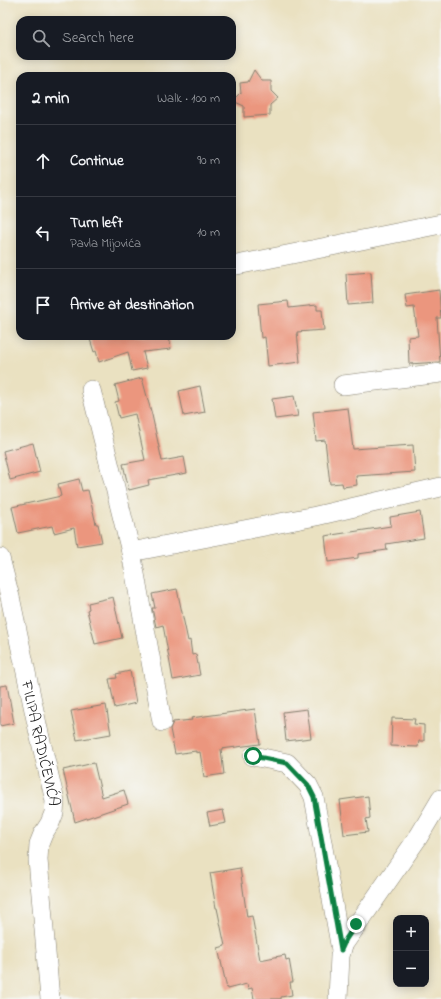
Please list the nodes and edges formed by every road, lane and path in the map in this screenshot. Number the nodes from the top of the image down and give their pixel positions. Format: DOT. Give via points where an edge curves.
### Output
graph roads {
  1 [pos="441,224"];
  2 [pos="236,265"];
  3 [pos="441,373"];
  4 [pos="343,385"];
  5 [pos="91,390"];
  6 [pos="441,487"];
  7 [pos="131,552"];
  8 [pos="0,558"];
  9 [pos="162,722"];
  10 [pos="253,756"];
  11 [pos="441,800"];
  12 [pos="341,950"];
  13 [pos="50,999"];
  14 [pos="338,999"];
  1 -- 2 [label="street"];
  3 -- 4 [label="street"];
  5 -- 7 [label="street"];
  6 -- 7 [label="street" via="316,516"];
  7 -- 9 [label="street"];
  8 -- 13 [label="street, FILIPA RADIČEVIĆA" via="55,801 54,813 39,844 38,860"];
  10 -- 12 [label="street" via="287,763 308,785 314,797"];
  11 -- 12 [label="street"];
  12 -- 14 [label="street"];
}
